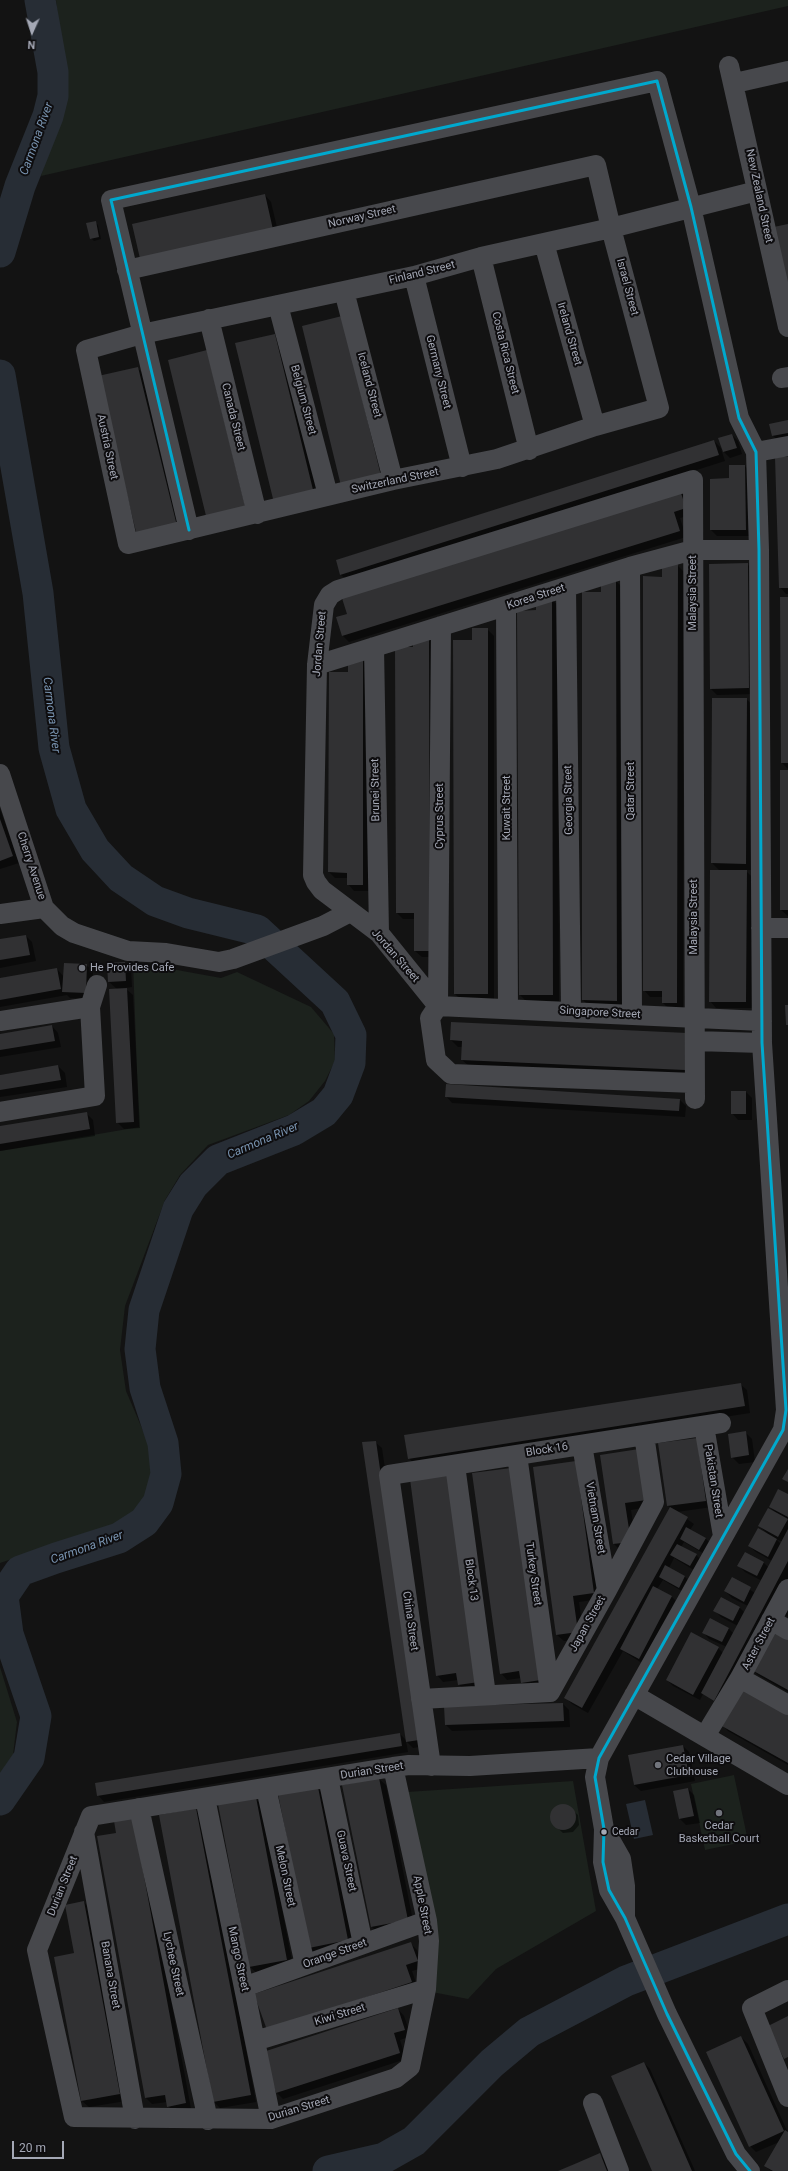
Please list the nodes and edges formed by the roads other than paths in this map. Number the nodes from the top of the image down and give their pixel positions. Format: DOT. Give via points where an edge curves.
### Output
graph roads {
  1 [pos="788,72"];
  2 [pos="596,165"];
  3 [pos="757,191"];
  4 [pos="691,207"];
  5 [pos="611,228"];
  6 [pos="544,243"];
  7 [pos="481,257"];
  8 [pos="127,270"];
  9 [pos="414,276"];
  10 [pos="344,291"];
  11 [pos="278,305"];
  12 [pos="209,320"];
  13 [pos="788,326"];
  14 [pos="142,334"];
  15 [pos="86,350"];
  16 [pos="659,408"];
  17 [pos="595,426"];
  18 [pos="788,446"];
  19 [pos="529,450"];
  20 [pos="756,452"];
  21 [pos="462,467"];
  22 [pos="393,480"];
  23 [pos="328,496"];
  24 [pos="257,514"];
  25 [pos="190,530"];
  26 [pos="128,544"];
  27 [pos="693,550"];
  28 [pos="759,550"];
  29 [pos="630,567"];
  30 [pos="566,587"];
  31 [pos="324,605"];
  32 [pos="506,606"];
  33 [pos="442,626"];
  34 [pos="374,647"];
  35 [pos="317,665"];
  36 [pos="0,774"];
  37 [pos="44,908"];
  38 [pos="350,912"];
  39 [pos="0,914"];
  40 [pos="761,928"];
  41 [pos="788,928"];
  42 [pos="379,933"];
  43 [pos="97,985"];
  44 [pos="438,1006"];
  45 [pos="90,1007"];
  46 [pos="508,1009"];
  47 [pos="571,1012"];
  48 [pos="632,1015"];
  49 [pos="695,1018"];
  50 [pos="762,1020"];
  51 [pos="0,1021"];
  52 [pos="695,1041"];
  53 [pos="762,1043"];
  54 [pos="0,1112"];
  55 [pos="713,1424"];
  56 [pos="644,1435"];
  57 [pos="582,1445"];
  58 [pos="517,1455"];
  59 [pos="455,1465"];
  60 [pos="389,1476"];
  61 [pos="723,1536"];
  62 [pos="788,1589"];
  63 [pos="607,1590"];
  64 [pos="780,1625"];
  65 [pos="740,1678"];
  66 [pos="550,1692"];
  67 [pos="486,1695"];
  68 [pos="634,1695"];
  69 [pos="421,1699"];
  70 [pos="788,1705"];
  71 [pos="705,1736"];
  72 [pos="599,1758"];
  73 [pos="431,1766"];
  74 [pos="394,1767"];
  75 [pos="328,1778"];
  76 [pos="788,1784"];
  77 [pos="266,1788"];
  78 [pos="205,1798"];
  79 [pos="139,1808"];
  80 [pos="84,1832"];
  81 [pos="427,1921"];
  82 [pos="363,1944"];
  83 [pos="304,1965"];
  84 [pos="244,1987"];
  85 [pos="426,1989"];
  86 [pos="788,1990"];
  87 [pos="255,2041"];
  88 [pos="410,2068"];
  89 [pos="783,2069"];
  90 [pos="788,2097"];
  91 [pos="593,2103"];
  92 [pos="135,2119"];
  93 [pos="208,2120"];
  94 [pos="271,2120"];
  95 [pos="619,2171"];
  96 [pos="750,2171"];
  1 -- 3 [label="street, New Zealand Street" via="732,74"];
  2 -- 5 [label="street, Israel Street"];
  2 -- 8 [label="street, Norway Street"];
  3 -- 4 [label="street, Finland Street"];
  3 -- 13 [label="street, New Zealand Street"];
  4 -- 5 [label="street, Finland Street"];
  4 -- 8 [label="street" via="657,81 111,200"];
  4 -- 20 [label="street" via="739,418"];
  5 -- 6 [label="street, Finland Street"];
  5 -- 16 [label="street, Israel Street"];
  6 -- 7 [label="street, Finland Street"];
  6 -- 17 [label="street, Ireland Street"];
  7 -- 9 [label="street, Finland Street"];
  7 -- 19 [label="street, Costa Rica Street"];
  8 -- 14 [label="street"];
  9 -- 10 [label="street, Finland Street"];
  9 -- 21 [label="street, Germany Street"];
  10 -- 11 [label="street, Finland Street"];
  10 -- 22 [label="street, Iceland Street"];
  11 -- 12 [label="street, Finland Street"];
  11 -- 23 [label="street, Belgium Street"];
  12 -- 14 [label="street, Finland Street"];
  12 -- 24 [label="street, Canada Street"];
  14 -- 15 [label="street, Finland Street"];
  14 -- 25 [label="street"];
  15 -- 26 [label="street, Austria Street"];
  16 -- 17 [label="street, Switzerland Street"];
  17 -- 19 [label="street, Switzerland Street"];
  18 -- 20 [label="street"];
  19 -- 21 [label="street, Switzerland Street"];
  20 -- 28 [label="street"];
  21 -- 22 [label="street, Switzerland Street"];
  22 -- 23 [label="street, Switzerland Street"];
  23 -- 24 [label="street, Switzerland Street"];
  24 -- 25 [label="street, Switzerland Street"];
  25 -- 26 [label="street, Switzerland Street"];
  27 -- 28 [label="street, Korea Street"];
  27 -- 29 [label="street, Korea Street"];
  27 -- 31 [label="street, Malaysia Street" via="693,480 338,590 330,595"];
  27 -- 49 [label="street, Malaysia Street"];
  28 -- 40 [label="street"];
  29 -- 30 [label="street, Korea Street"];
  29 -- 48 [label="street, Qatar Street"];
  30 -- 32 [label="street, Korea Street"];
  30 -- 47 [label="street, Georgia Street"];
  31 -- 35 [label="street, Jordan Street"];
  32 -- 33 [label="street, Korea Street"];
  32 -- 46 [label="street, Kuwait Street"];
  33 -- 34 [label="street, Korea Street"];
  33 -- 44 [label="street, Cyprus Street"];
  34 -- 35 [label="street, Korea Street"];
  34 -- 42 [label="street, Brunei Street"];
  35 -- 38 [label="street, Jordan Street" via="313,875 322,890"];
  36 -- 37 [label="street, Cherry Avenue"];
  37 -- 38 [label="street, Cherry Avenue" via="62,926 87,938 128,951 166,953 219,962 323,926"];
  37 -- 39 [label="street"];
  38 -- 42 [label="street, Jordan Street"];
  40 -- 41 [label="street"];
  40 -- 50 [label="street"];
  42 -- 44 [label="street, Jordan Street"];
  43 -- 45 [label="street"];
  44 -- 46 [label="street, Singapore Street"];
  44 -- 52 [label="street, Malaysia Street" via="430,1018 436,1060 451,1074 695,1091"];
  45 -- 51 [label="street"];
  45 -- 54 [label="street" via="95,1096"];
  46 -- 47 [label="street, Singapore Street"];
  47 -- 48 [label="street, Singapore Street"];
  48 -- 49 [label="street, Singapore Street"];
  49 -- 50 [label="street, Singapore Street"];
  49 -- 52 [label="street, Malaysia Street"];
  50 -- 53 [label="street"];
  52 -- 53 [label="street"];
  53 -- 61 [label="street" via="786,1410 783,1430"];
  55 -- 56 [label="street, Block 16"];
  55 -- 61 [label="street, Pakistan Street"];
  56 -- 57 [label="street, Block 16"];
  56 -- 63 [label="street, Japan Street" via="654,1502"];
  57 -- 58 [label="street, Block 16"];
  57 -- 63 [label="street, Vietnam Street"];
  58 -- 59 [label="street, Block 16"];
  58 -- 66 [label="street, Turkey Street"];
  59 -- 60 [label="street, Block 16"];
  59 -- 67 [label="street, Block 13"];
  60 -- 69 [label="street, China Street"];
  61 -- 68 [label="street"];
  62 -- 64 [label="street, Aster Street"];
  63 -- 66 [label="street, Japan Street"];
  64 -- 65 [label="street, Aster Street"];
  65 -- 70 [label="street, Aster Street"];
  65 -- 71 [label="street, Aster Street"];
  66 -- 67 [label="street"];
  67 -- 69 [label="street"];
  68 -- 71 [label="street"];
  68 -- 72 [label="street"];
  69 -- 73 [label="street, China Street"];
  71 -- 76 [label="street"];
  72 -- 73 [label="street, Durian Street" via="528,1764"];
  72 -- 96 [label="street" via="595,1777 604,1829 621,1859 628,1925 667,2014 736,2154"];
  73 -- 74 [label="street, Durian Street"];
  74 -- 75 [label="street, Durian Street"];
  74 -- 81 [label="street, Apple Street"];
  75 -- 77 [label="street, Durian Street"];
  75 -- 82 [label="street, Guava Street"];
  77 -- 78 [label="street, Durian Street"];
  77 -- 83 [label="street, Melon Street"];
  78 -- 79 [label="street, Durian Street"];
  78 -- 84 [label="street, Mango Street"];
  79 -- 80 [label="street, Durian Street" via="91,1816"];
  79 -- 93 [label="street, Lychee Street"];
  80 -- 92 [label="street, Banana Street"];
  80 -- 92 [label="street, Durian Street" via="37,1950 74,2118"];
  81 -- 82 [label="street, Orange Street"];
  81 -- 85 [label="street, Apple Street" via="429,1941"];
  82 -- 83 [label="street, Orange Street"];
  83 -- 84 [label="street, Orange Street"];
  84 -- 87 [label="street, Mango Street"];
  85 -- 87 [label="street, Kiwi Street"];
  85 -- 88 [label="street, Apple Street"];
  86 -- 89 [label="street" via="752,2008"];
  87 -- 94 [label="street, Mango Street"];
  88 -- 94 [label="street, Durian Street" via="396,2078"];
  89 -- 90 [label="street"];
  91 -- 95 [label="street"];
  92 -- 93 [label="street, Durian Street"];
  93 -- 94 [label="street, Durian Street"];
}
